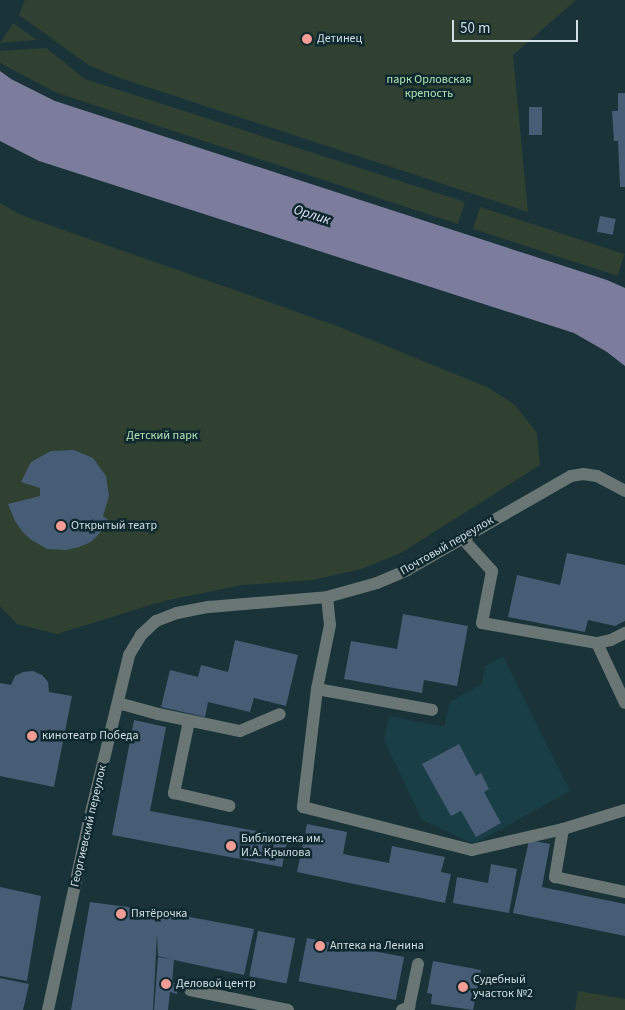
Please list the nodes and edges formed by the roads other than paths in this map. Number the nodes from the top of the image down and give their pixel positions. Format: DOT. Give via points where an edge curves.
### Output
graph roads {
  1 [pos="625,491"];
  2 [pos="462,538"];
  3 [pos="327,597"];
  4 [pos="156,621"];
  5 [pos="625,632"];
  6 [pos="597,644"];
  7 [pos="318,689"];
  8 [pos="118,703"];
  9 [pos="625,704"];
  10 [pos="432,710"];
  11 [pos="280,714"];
  12 [pos="189,721"];
  13 [pos="230,806"];
  14 [pos="625,810"];
  15 [pos="562,829"];
  16 [pos="625,892"];
  17 [pos="418,964"];
  18 [pos="190,990"];
  19 [pos="48,1010"];
  20 [pos="288,1010"];
  21 [pos="402,1010"];
  1 -- 2 [label="street, Почтовый переулок" via="597,476 583,474 561,480"];
  2 -- 3 [label="street, Почтовый переулок" via="400,573"];
  2 -- 6 [label="street" via="492,571 482,622"];
  3 -- 4 [label="street, Почтовый переулок" via="209,607"];
  3 -- 7 [label="street" via="330,625"];
  4 -- 8 [label="street, Георгиевский переулок" via="141,635 129,655"];
  5 -- 6 [label="street"];
  6 -- 9 [label="street"];
  7 -- 10 [label="street"];
  7 -- 15 [label="street" via="303,807 472,850"];
  8 -- 12 [label="street"];
  8 -- 19 [label="street, Георгиевский переулок"];
  11 -- 12 [label="street" via="240,732"];
  12 -- 13 [label="street" via="174,793"];
  14 -- 15 [label="street"];
  15 -- 16 [label="street" via="555,877"];
  17 -- 21 [label="street" via="409,1008"];
  18 -- 20 [label="street"];
}
